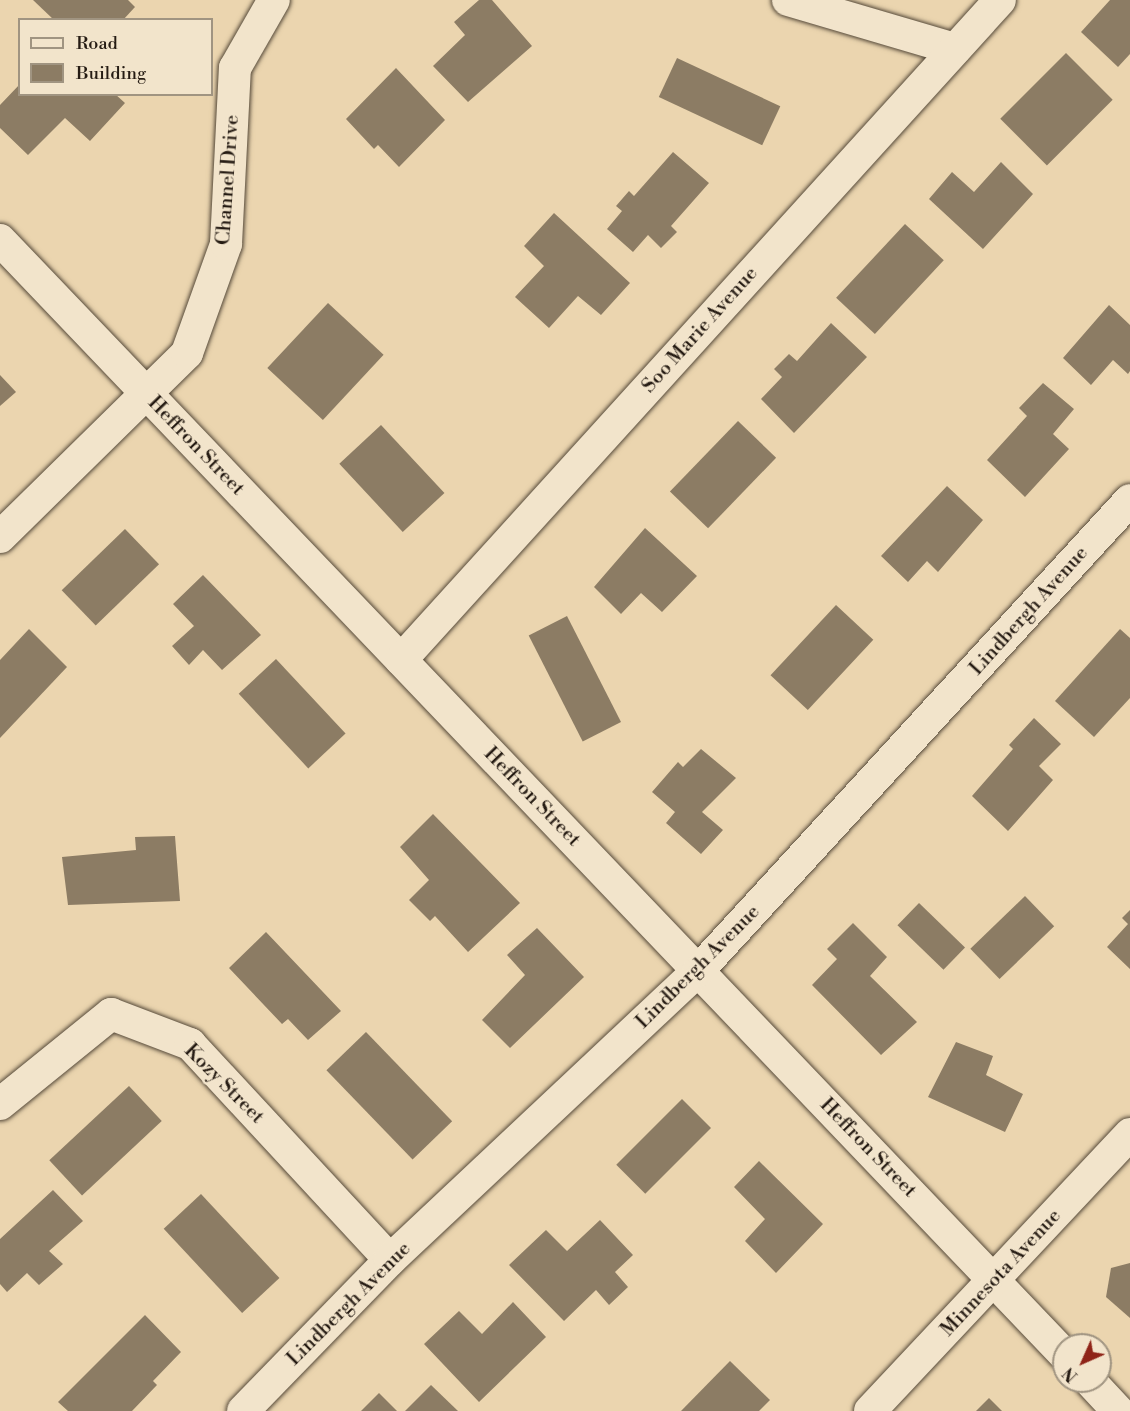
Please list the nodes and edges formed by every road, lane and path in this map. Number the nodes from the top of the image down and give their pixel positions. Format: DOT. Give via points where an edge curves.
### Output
graph roads {
  1 [pos="274,0"];
  2 [pos="788,0"];
  3 [pos="1000,0"];
  4 [pos="955,49"];
  5 [pos="0,240"];
  6 [pos="145,392"];
  7 [pos="1130,500"];
  8 [pos="0,537"];
  9 [pos="401,660"];
  10 [pos="698,971"];
  11 [pos="0,1104"];
  12 [pos="1130,1134"];
  13 [pos="390,1260"];
  14 [pos="995,1282"];
  15 [pos="1052,1341"];
  16 [pos="1101,1393"];
  17 [pos="243,1411"];
  18 [pos="870,1411"];
  19 [pos="1118,1411"];
  1 -- 6 [label="street, Channel Drive" via="235,68 226,244 187,353"];
  2 -- 4 [label="street"];
  3 -- 4 [label="street, Soo Marie Avenue"];
  4 -- 9 [label="street, Soo Marie Avenue"];
  5 -- 6 [label="street, Heffron Street"];
  6 -- 8 [label="street, Channel Drive"];
  6 -- 9 [label="street, Heffron Street"];
  7 -- 10 [label="street, Lindbergh Avenue"];
  9 -- 10 [label="street, Heffron Street"];
  10 -- 13 [label="street, Lindbergh Avenue"];
  10 -- 14 [label="street, Heffron Street"];
  11 -- 13 [label="street, Kozy Street" via="111,1014 190,1044"];
  12 -- 14 [label="street, Minnesota Avenue"];
  13 -- 17 [label="street, Lindbergh Avenue"];
  14 -- 15 [label="street, Heffron Street"];
  14 -- 18 [label="street, Minnesota Avenue"];
  16 -- 19 [label="street"];
}
